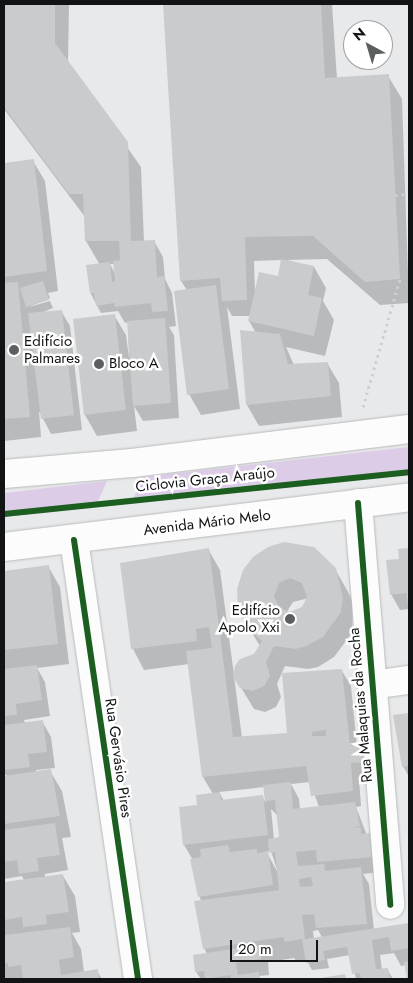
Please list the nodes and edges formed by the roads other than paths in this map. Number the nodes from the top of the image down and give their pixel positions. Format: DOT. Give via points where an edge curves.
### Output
graph roads {
  1 [pos="409,429"];
  2 [pos="4,474"];
  3 [pos="409,497"];
  4 [pos="358,504"];
  5 [pos="74,540"];
  6 [pos="4,547"];
  7 [pos="409,680"];
  8 [pos="372,685"];
  9 [pos="390,905"];
  10 [pos="138,979"];
  1 -- 2 [label="street"];
  3 -- 4 [label="street, Avenida Mário Melo"];
  4 -- 5 [label="street, Avenida Mário Melo"];
  4 -- 8 [label="street, Rua Malaquias da Rocha"];
  5 -- 6 [label="street, Avenida Mário Melo"];
  5 -- 10 [label="street, Rua Gervásio Pires"];
  7 -- 8 [label="street"];
  8 -- 9 [label="street, Rua Malaquias da Rocha"];
}
